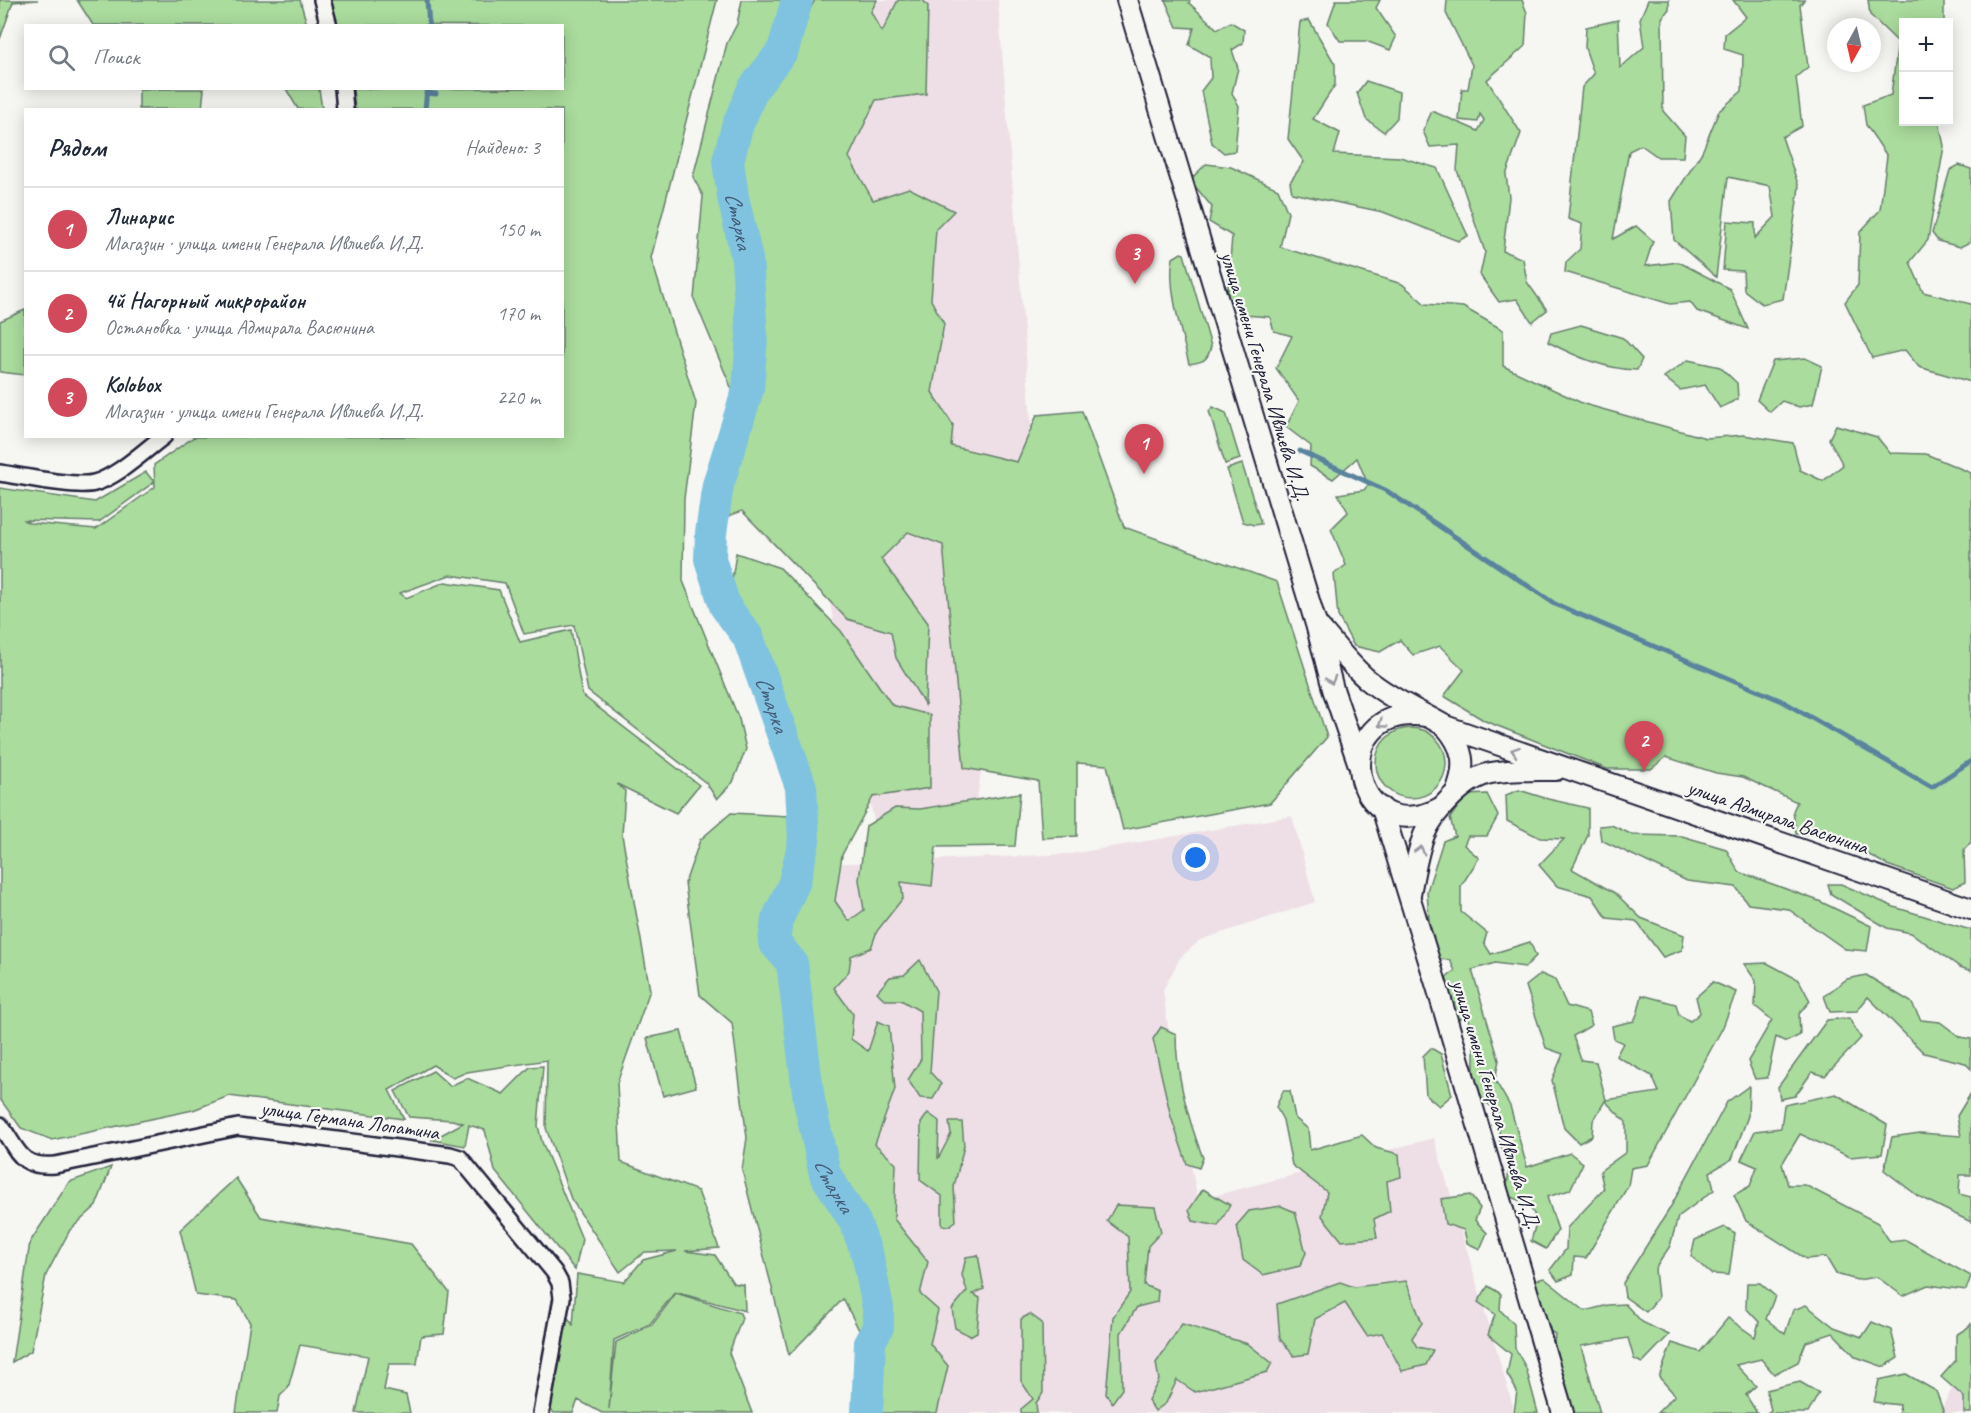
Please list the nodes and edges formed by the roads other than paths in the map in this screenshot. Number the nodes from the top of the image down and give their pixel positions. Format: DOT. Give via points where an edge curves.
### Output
graph roads {
  1 [pos="322,0"];
  2 [pos="1127,0"];
  3 [pos="328,24"];
  4 [pos="343,90"];
  5 [pos="345,108"];
  6 [pos="161,438"];
  7 [pos="0,473"];
  8 [pos="1316,624"];
  9 [pos="1437,722"];
  10 [pos="1359,765"];
  11 [pos="1570,771"];
  12 [pos="1456,792"];
  13 [pos="1442,807"];
  14 [pos="1382,808"];
  15 [pos="1409,896"];
  16 [pos="1971,909"];
  17 [pos="0,1125"];
  18 [pos="541,1413"];
  19 [pos="1563,1413"];
  1 -- 3 [label="street"];
  2 -- 8 [label="street, улица имени Генерала Ивлиева И.Д."];
  4 -- 5 [label="street"];
  6 -- 7 [label="street" via="109,477 92,484"];
  8 -- 9 [label="street" via="1369,680"];
  8 -- 10 [label="street, улица имени Генерала Ивлиева И.Д., one-way"];
  9 -- 10 [label="street, one-way" via="1409,714 1390,718 1374,729 1363,746"];
  11 -- 9 [label="street, улица Адмирала Васюнина, one-way"];
  9 -- 12 [label="street" via="1455,737 1462,757"];
  10 -- 14 [label="street" via="1365,789"];
  11 -- 12 [label="street" via="1490,773"];
  11 -- 16 [label="street, улица Адмирала Васюнина"];
  12 -- 13 [label="street"];
  13 -- 14 [label="street" via="1412,818"];
  15 -- 13 [label="street, one-way" via="1425,833"];
  14 -- 15 [label="street, улица имени Генерала Ивлиева И.Д."];
  15 -- 19 [label="street, улица имени Генерала Ивлиева И.Д."];
  17 -- 18 [label="street, улица Германа Лопатина" via="21,1158 40,1166 238,1127 460,1158 560,1283 562,1298"];
}
